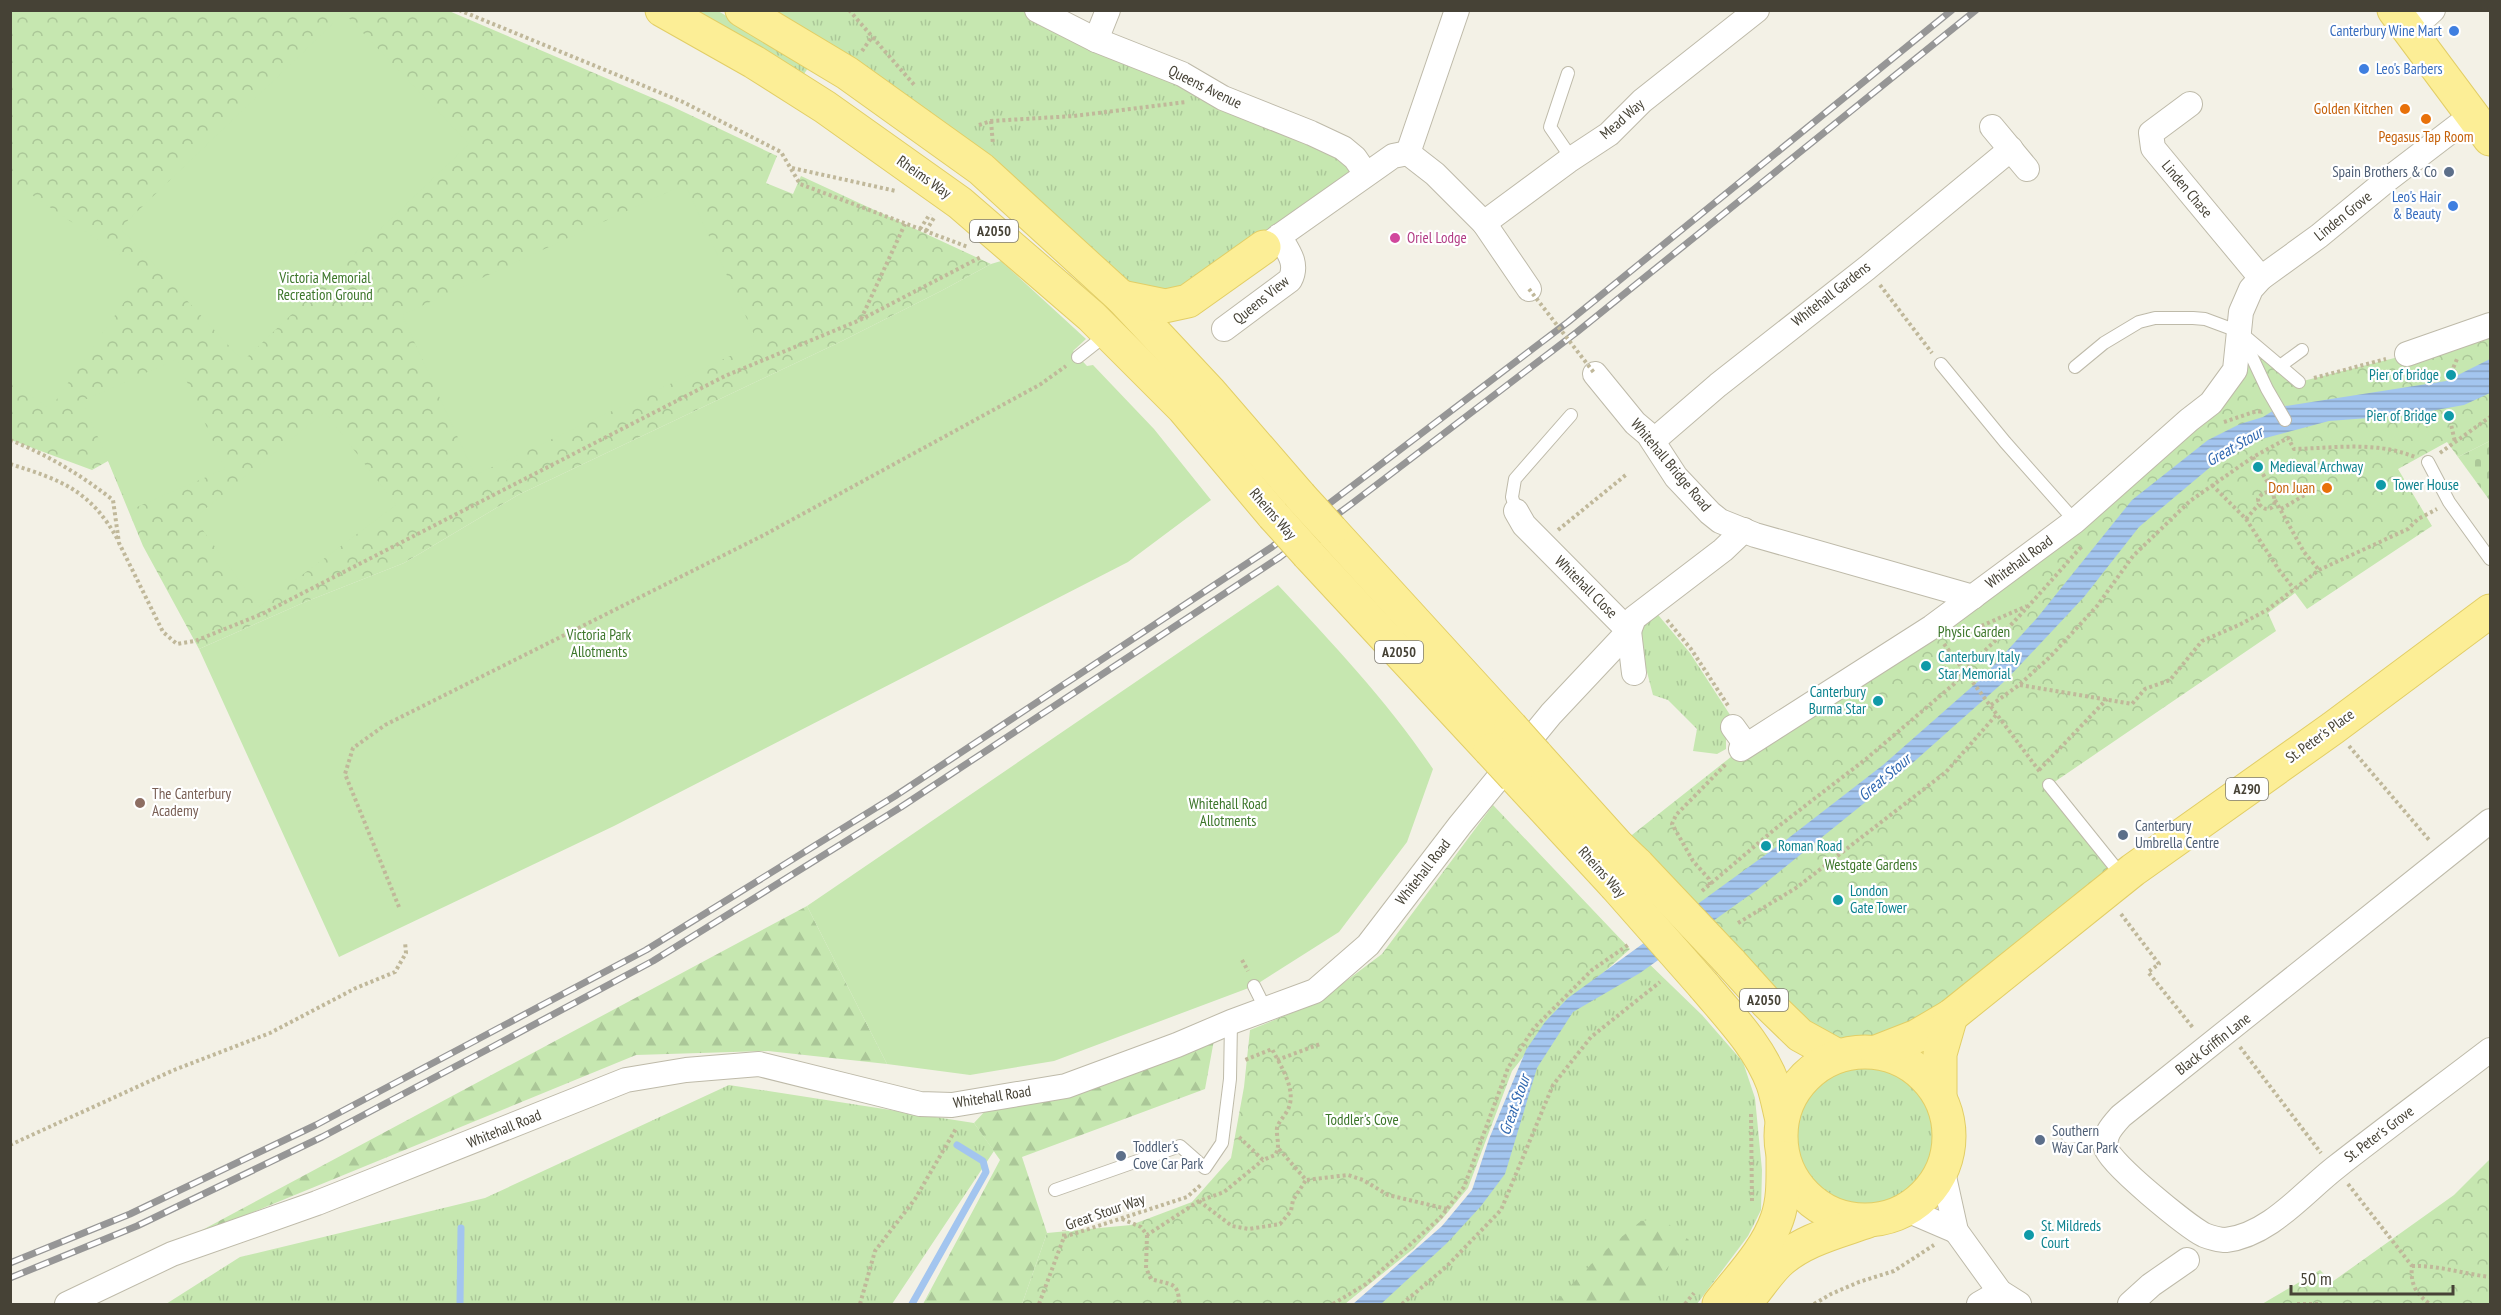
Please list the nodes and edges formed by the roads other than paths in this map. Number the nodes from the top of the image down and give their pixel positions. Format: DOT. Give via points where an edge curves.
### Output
graph roads {
  1 [pos="662,10"];
  2 [pos="742,10"];
  3 [pos="1037,10"];
  4 [pos="1108,10"];
  5 [pos="1457,10"];
  6 [pos="1757,10"];
  7 [pos="2413,17"];
  8 [pos="1096,39"];
  9 [pos="1568,73"];
  10 [pos="2190,104"];
  11 [pos="1992,127"];
  12 [pos="2481,127"];
  13 [pos="2010,149"];
  14 [pos="1408,153"];
  15 [pos="1572,159"];
  16 [pos="2027,169"];
  17 [pos="1366,174"];
  18 [pos="1485,224"];
  19 [pos="1271,241"];
  20 [pos="2261,278"];
  21 [pos="1529,289"];
  22 [pos="1121,297"];
  23 [pos="2490,325"];
  24 [pos="1224,329"];
  25 [pos="2240,332"];
  26 [pos="1108,334"];
  27 [pos="2302,350"];
  28 [pos="2407,354"];
  29 [pos="1077,357"];
  30 [pos="1941,364"];
  31 [pos="2280,366"];
  32 [pos="2075,367"];
  33 [pos="1595,375"];
  34 [pos="2299,382"];
  35 [pos="1571,415"];
  36 [pos="2285,420"];
  37 [pos="1653,441"];
  38 [pos="2428,462"];
  39 [pos="1516,511"];
  40 [pos="1744,530"];
  41 [pos="2082,530"];
  42 [pos="2490,559"];
  43 [pos="1973,597"];
  44 [pos="2490,611"];
  45 [pos="1629,631"];
  46 [pos="1634,673"];
  47 [pos="1738,733"];
  48 [pos="1501,739"];
  49 [pos="2049,785"];
  50 [pos="2490,821"];
  51 [pos="1626,875"];
  52 [pos="2114,884"];
  53 [pos="1254,986"];
  54 [pos="1266,1010"];
  55 [pos="1951,1016"];
  56 [pos="1231,1022"];
  57 [pos="2490,1050"];
  58 [pos="1876,1052"];
  59 [pos="1838,1056"];
  60 [pos="1940,1096"];
  61 [pos="1782,1120"];
  62 [pos="2068,1137"];
  63 [pos="2105,1145"];
  64 [pos="1783,1156"];
  65 [pos="1943,1172"];
  66 [pos="1056,1190"];
  67 [pos="1907,1210"];
  68 [pos="1868,1221"];
  69 [pos="1956,1231"];
  70 [pos="2187,1260"];
  71 [pos="2010,1298"];
  72 [pos="67,1305"];
  73 [pos="1719,1305"];
  74 [pos="1744,1305"];
  75 [pos="1979,1305"];
  76 [pos="2130,1305"];
  1 -- 26 [label="main road, Rheims Way / A2050" via="825,107 960,203"];
  2 -- 22 [label="main road, Rheims Way / A2050" via="847,73 981,169"];
  3 -- 8 [label="street, Queens Avenue"];
  4 -- 8 [label="street"];
  5 -- 14 [label="street"];
  6 -- 15 [label="street, Mead Way" via="1642,101 1609,134"];
  7 -- 12 [label="main road"];
  8 -- 17 [label="street, Queens Avenue" via="1343,148"];
  9 -- 15 [label="lane" via="1550,128"];
  10 -- 20 [label="street, Linden Chase" via="2151,133 2153,148"];
  11 -- 13 [label="street"];
  12 -- 20 [label="street, Linden Grove" via="2387,180"];
  13 -- 16 [label="street"];
  13 -- 37 [label="street, Whitehall Gardens"];
  14 -- 17 [label="street" via="1393,156"];
  14 -- 18 [label="street" via="1436,174"];
  15 -- 18 [label="street, Mead Way"];
  17 -- 19 [label="street"];
  18 -- 21 [label="street"];
  19 -- 22 [label="main road" via="1188,301 1165,306"];
  19 -- 24 [label="street, Queens View" via="1294,263 1290,280"];
  20 -- 25 [label="street, Linden Grove" via="2241,312"];
  22 -- 48 [label="main road, Rheims Way / A2050, bridge" via="1332,530"];
  23 -- 28 [label="street"];
  25 -- 31 [label="lane"];
  25 -- 32 [label="lane" via="2205,319 2155,318 2124,330"];
  25 -- 36 [label="lane"];
  25 -- 41 [label="street, Whitehall Road" via="2235,370 2211,403 2188,420"];
  26 -- 29 [label="lane"];
  26 -- 48 [label="main road, Rheims Way / A2050, bridge" via="1183,408 1308,554"];
  27 -- 31 [label="lane"];
  30 -- 41 [label="lane"];
  31 -- 34 [label="lane"];
  33 -- 37 [label="street, Whitehall Bridge Road"];
  35 -- 39 [label="lane" via="1515,479 1512,497"];
  37 -- 40 [label="street, Whitehall Bridge Road" via="1676,477 1710,513"];
  38 -- 42 [label="lane" via="2449,502"];
  39 -- 45 [label="street, Whitehall Close" via="1524,525"];
  40 -- 43 [label="street, Whitehall Bridge Road"];
  40 -- 45 [label="street, Whitehall Road" via="1634,618"];
  41 -- 43 [label="street, Whitehall Road"];
  43 -- 47 [label="street, Whitehall Road" via="1932,627"];
  44 -- 52 [label="main road, St. Peter's Place / A290"];
  45 -- 46 [label="street, Whitehall Close"];
  45 -- 54 [label="street, Whitehall Road" via="1551,714 1368,945 1315,990"];
  48 -- 51 [label="main road, Rheims Way / A2050, bridge"];
  49 -- 52 [label="lane"];
  50 -- 63 [label="street, Black Griffin Lane" via="2121,1116 2109,1130"];
  51 -- 59 [label="main road, Rheims Way / A2050, bridge" via="1730,962 1800,1035"];
  51 -- 61 [label="main road, Rheims Way / A2050, bridge" via="1762,1060"];
  52 -- 55 [label="main road, St. Peter's Place / A290"];
  53 -- 54 [label="lane"];
  54 -- 56 [label="street, Whitehall Road"];
  55 -- 58 [label="main road, St. Peter's Place / A290" via="1917,1036"];
  55 -- 60 [label="main road" via="1940,1054"];
  56 -- 66 [label="lane" via="1222,1143 1205,1168 1180,1146"];
  56 -- 72 [label="street, Whitehall Road" via="1066,1086 952,1105 920,1104 759,1064 626,1080 317,1203 172,1254"];
  57 -- 63 [label="street, St. Peter's Grove" via="2270,1222 2248,1234 2223,1240 2204,1235 2121,1168"];
  58 -- 59 [label="main road"];
  58 -- 60 [label="main road" via="1902,1059 1924,1074"];
  59 -- 61 [label="main road" via="1802,1080 1789,1099"];
  60 -- 65 [label="main road" via="1949,1120 1950,1146"];
  61 -- 64 [label="main road"];
  62 -- 63 [label="lane" via="2080,1136"];
  64 -- 68 [label="main road" via="1794,1182 1814,1203 1839,1217"];
  64 -- 73 [label="main road" via="1777,1220 1760,1251"];
  65 -- 67 [label="main road" via="1928,1194"];
  65 -- 69 [label="street"];
  67 -- 68 [label="main road"];
  67 -- 69 [label="street"];
  68 -- 74 [label="main road" via="1821,1237 1790,1254"];
  69 -- 71 [label="street"];
  70 -- 76 [label="street"];
  71 -- 75 [label="street"];
}
